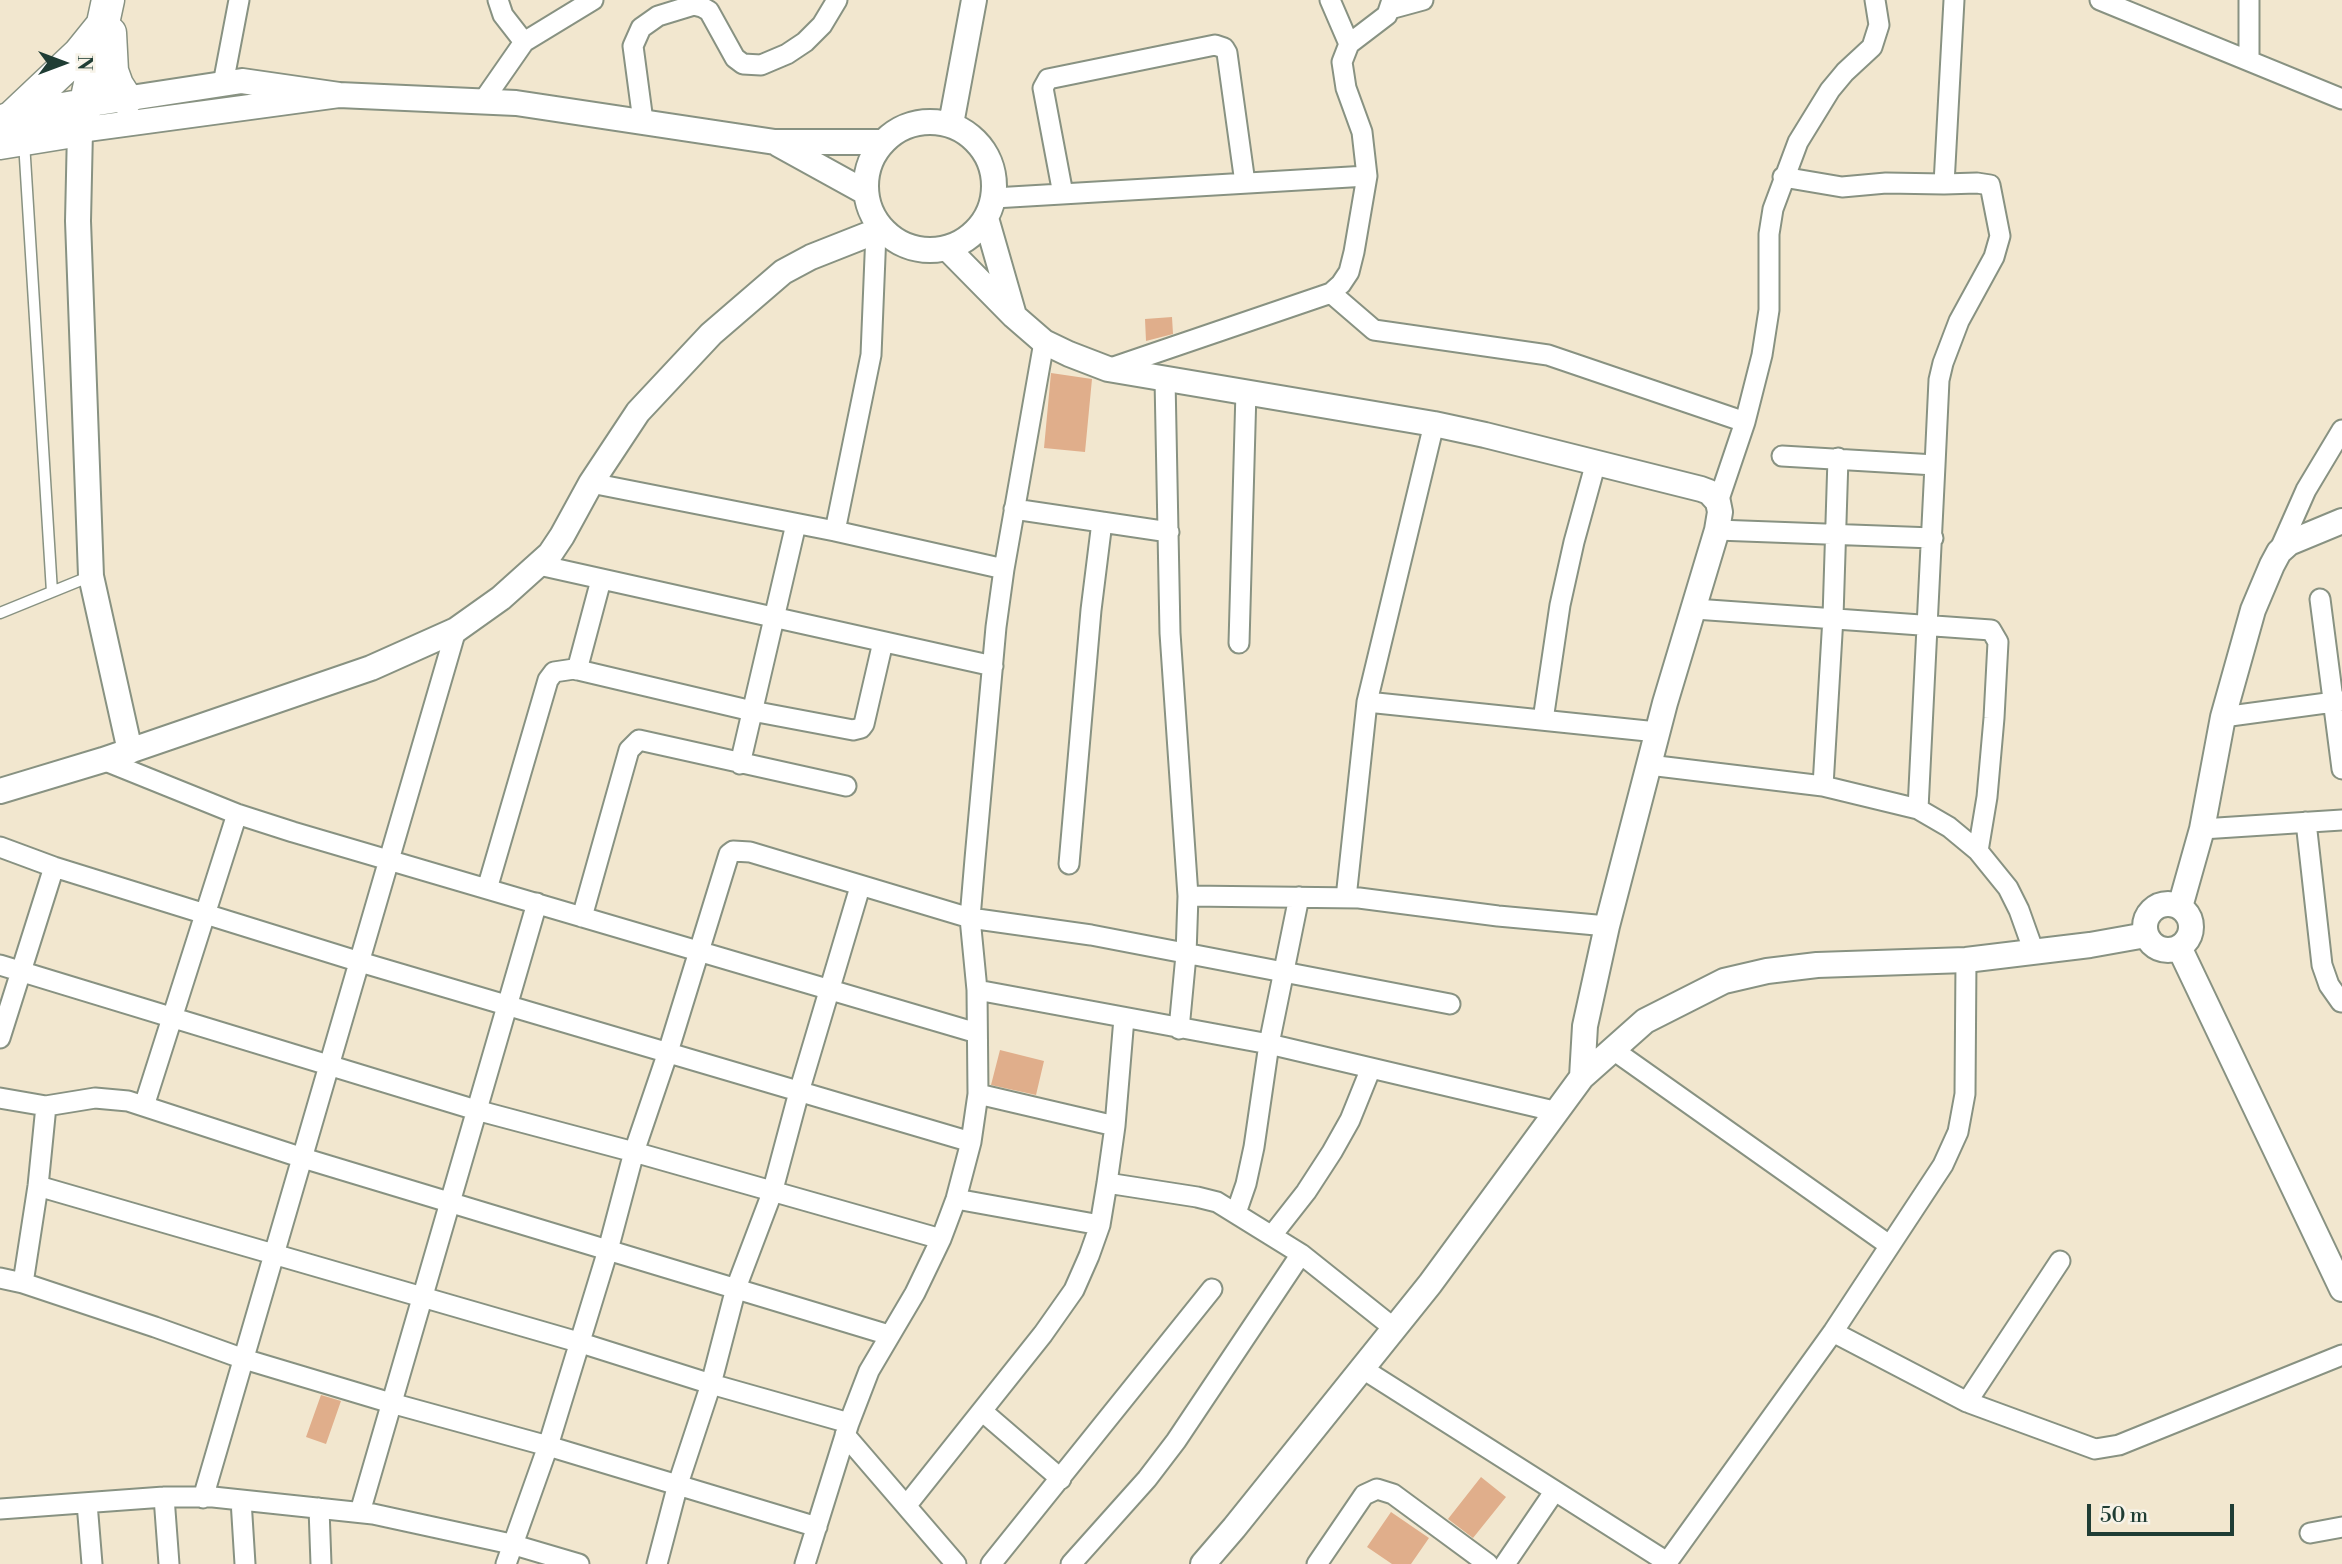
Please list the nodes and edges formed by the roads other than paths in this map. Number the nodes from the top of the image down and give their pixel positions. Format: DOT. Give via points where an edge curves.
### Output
graph roads {
  1 [pos="239,0"];
  2 [pos="498,0"];
  3 [pos="593,0"];
  4 [pos="837,0"];
  5 [pos="974,0"];
  6 [pos="1330,0"];
  7 [pos="1423,0"];
  8 [pos="1875,0"];
  9 [pos="1954,0"];
  10 [pos="2100,0"];
  11 [pos="2249,0"];
  12 [pos="1391,5"];
  13 [pos="107,9"];
  14 [pos="523,42"];
  15 [pos="1349,44"];
  16 [pos="2249,60"];
  17 [pos="223,84"];
  18 [pos="338,94"];
  19 [pos="126,99"];
  20 [pos="2342,99"];
  21 [pos="483,101"];
  22 [pos="82,118"];
  23 [pos="643,121"];
  24 [pos="951,124"];
  25 [pos="8,130"];
  26 [pos="775,142"];
  27 [pos="882,142"];
  28 [pos="1367,176"];
  29 [pos="1783,177"];
  30 [pos="1245,183"];
  31 [pos="1944,184"];
  32 [pos="865,192"];
  33 [pos="1063,194"];
  34 [pos="990,208"];
  35 [pos="879,231"];
  36 [pos="948,248"];
  37 [pos="1331,293"];
  38 [pos="1014,316"];
  39 [pos="1044,342"];
  40 [pos="1108,369"];
  41 [pos="1165,379"];
  42 [pos="1247,391"];
  43 [pos="1745,422"];
  44 [pos="1434,424"];
  45 [pos="2342,430"];
  46 [pos="1782,456"];
  47 [pos="1838,458"];
  48 [pos="1596,462"];
  49 [pos="1935,465"];
  50 [pos="591,483"];
  51 [pos="1718,502"];
  52 [pos="1014,509"];
  53 [pos="2342,521"];
  54 [pos="1102,522"];
  55 [pos="796,524"];
  56 [pos="1717,530"];
  57 [pos="835,531"];
  58 [pos="1169,532"];
  59 [pos="1837,536"];
  60 [pos="1933,538"];
  61 [pos="2279,552"];
  62 [pos="539,565"];
  63 [pos="1004,569"];
  64 [pos="91,576"];
  65 [pos="601,580"];
  66 [pos="52,592"];
  67 [pos="2320,599"];
  68 [pos="1695,609"];
  69 [pos="0,613"];
  70 [pos="1833,617"];
  71 [pos="775,619"];
  72 [pos="1928,625"];
  73 [pos="456,630"];
  74 [pos="883,642"];
  75 [pos="1239,643"];
  76 [pos="993,666"];
  77 [pos="577,670"];
  78 [pos="1367,702"];
  79 [pos="2338,702"];
  80 [pos="752,711"];
  81 [pos="2223,717"];
  82 [pos="1543,720"];
  83 [pos="1657,732"];
  84 [pos="130,751"];
  85 [pos="103,760"];
  86 [pos="740,764"];
  87 [pos="1649,765"];
  88 [pos="2342,769"];
  89 [pos="846,786"];
  90 [pos="1823,786"];
  91 [pos="0,792"];
  92 [pos="1918,809"];
  93 [pos="237,814"];
  94 [pos="2342,820"];
  95 [pos="2306,822"];
  96 [pos="2202,829"];
  97 [pos="0,847"];
  98 [pos="1978,852"];
  99 [pos="390,860"];
  100 [pos="1069,864"];
  101 [pos="54,867"];
  102 [pos="860,887"];
  103 [pos="486,888"];
  104 [pos="1188,896"];
  105 [pos="1299,897"];
  106 [pos="1346,898"];
  107 [pos="537,903"];
  108 [pos="2180,907"];
  109 [pos="206,914"];
  110 [pos="582,917"];
  111 [pos="970,918"];
  112 [pos="1607,926"];
  113 [pos="2146,935"];
  114 [pos="2179,947"];
  115 [pos="698,950"];
  116 [pos="2034,953"];
  117 [pos="1186,955"];
  118 [pos="1966,960"];
  119 [pos="360,962"];
  120 [pos="0,965"];
  121 [pos="21,971"];
  122 [pos="1284,973"];
  123 [pos="830,989"];
  124 [pos="976,990"];
  125 [pos="2341,1002"];
  126 [pos="1450,1004"];
  127 [pos="507,1006"];
  128 [pos="174,1018"];
  129 [pos="1124,1018"];
  130 [pos="1179,1028"];
  131 [pos="977,1033"];
  132 [pos="0,1038"];
  133 [pos="1269,1044"];
  134 [pos="1612,1049"];
  135 [pos="668,1052"];
  136 [pos="330,1066"];
  137 [pos="1371,1068"];
  138 [pos="1582,1077"];
  139 [pos="799,1092"];
  140 [pos="978,1094"];
  141 [pos="0,1098"];
  142 [pos="46,1106"];
  143 [pos="144,1106"];
  144 [pos="477,1110"];
  145 [pos="1558,1112"];
  146 [pos="1115,1126"];
  147 [pos="971,1142"];
  148 [pos="634,1152"];
  149 [pos="303,1158"];
  150 [pos="1107,1183"];
  151 [pos="38,1186"];
  152 [pos="772,1193"];
  153 [pos="956,1199"];
  154 [pos="450,1202"];
  155 [pos="1236,1213"];
  156 [pos="1100,1226"];
  157 [pos="1273,1234"];
  158 [pos="941,1240"];
  159 [pos="1889,1245"];
  160 [pos="607,1250"];
  161 [pos="275,1254"];
  162 [pos="1301,1254"];
  163 [pos="2060,1261"];
  164 [pos="0,1278"];
  165 [pos="23,1283"];
  166 [pos="736,1288"];
  167 [pos="1213,1289"];
  168 [pos="2342,1289"];
  169 [pos="422,1298"];
  170 [pos="1395,1329"];
  171 [pos="1832,1332"];
  172 [pos="889,1335"];
  173 [pos="578,1342"];
  174 [pos="2342,1355"];
  175 [pos="244,1359"];
  176 [pos="1363,1368"];
  177 [pos="711,1384"];
  178 [pos="1967,1402"];
  179 [pos="391,1403"];
  180 [pos="982,1411"];
  181 [pos="847,1429"];
  182 [pos="548,1446"];
  183 [pos="1062,1479"];
  184 [pos="678,1484"];
  185 [pos="1554,1492"];
  186 [pos="164,1497"];
  187 [pos="203,1498"];
  188 [pos="242,1500"];
  189 [pos="86,1503"];
  190 [pos="906,1506"];
  191 [pos="319,1508"];
  192 [pos="0,1509"];
  193 [pos="360,1513"];
  194 [pos="817,1527"];
  195 [pos="2342,1527"];
  196 [pos="2310,1533"];
  197 [pos="511,1544"];
  198 [pos="1666,1563"];
  199 [pos="92,1564"];
  200 [pos="169,1564"];
  201 [pos="245,1564"];
  202 [pos="321,1564"];
  203 [pos="506,1564"];
  204 [pos="579,1564"];
  205 [pos="657,1564"];
  206 [pos="804,1564"];
  207 [pos="956,1564"];
  208 [pos="991,1564"];
  209 [pos="1071,1564"];
  210 [pos="1203,1564"];
  211 [pos="1317,1564"];
  212 [pos="1488,1564"];
  213 [pos="1505,1564"];
  1 -- 17 [label="street"];
  2 -- 14 [label="street"];
  3 -- 14 [label="street"];
  4 -- 23 [label="street" via="805,42 761,65 743,64 735,58 709,11 702,7 694,5 658,16 642,28 633,46"];
  5 -- 24 [label="street"];
  6 -- 15 [label="street"];
  7 -- 12 [label="street"];
  8 -- 29 [label="street" via="1879,25 1872,47 1830,90"];
  9 -- 31 [label="street"];
  10 -- 16 [label="street"];
  11 -- 16 [label="street"];
  12 -- 15 [label="street" via="1381,20"];
  13 -- 19 [label="main road" via="112,18 112,71"];
  13 -- 22 [label="main road"];
  13 -- 25 [label="main road" via="79,54"];
  14 -- 21 [label="street"];
  15 -- 28 [label="street" via="1342,62 1343,77 1362,132"];
  16 -- 20 [label="street"];
  17 -- 18 [label="street" via="242,81"];
  17 -- 19 [label="street"];
  18 -- 21 [label="street"];
  18 -- 22 [label="street"];
  19 -- 22 [label="street"];
  21 -- 23 [label="street"];
  22 -- 25 [label="main road"];
  22 -- 64 [label="street" via="78,221"];
  23 -- 26 [label="street"];
  24 -- 27 [label="street" via="916,122"];
  24 -- 34 [label="street" via="967,132 985,151 994,175"];
  25 -- 66 [label="lane"];
  26 -- 27 [label="street"];
  26 -- 32 [label="street"];
  27 -- 32 [label="street" via="866,171"];
  28 -- 30 [label="street"];
  28 -- 37 [label="street" via="1349,272"];
  29 -- 31 [label="street" via="1842,187"];
  29 -- 43 [label="street" via="1769,234 1769,310"];
  30 -- 33 [label="street"];
  30 -- 33 [label="street" via="1227,53 1215,45 1048,79 1043,88"];
  31 -- 49 [label="street" via="1990,186 2000,236 1943,363"];
  32 -- 35 [label="street"];
  33 -- 34 [label="street"];
  34 -- 36 [label="street" via="969,238"];
  34 -- 38 [label="street"];
  35 -- 36 [label="street" via="908,247"];
  35 -- 50 [label="street" via="811,257 762,288 711,334 638,412"];
  35 -- 57 [label="street" via="871,355"];
  36 -- 38 [label="street"];
  37 -- 40 [label="street"];
  37 -- 43 [label="street" via="1374,330 1548,355"];
  38 -- 39 [label="street"];
  39 -- 40 [label="street"];
  39 -- 52 [label="street"];
  40 -- 41 [label="street"];
  41 -- 42 [label="street"];
  41 -- 58 [label="street"];
  42 -- 44 [label="street"];
  42 -- 75 [label="street"];
  43 -- 51 [label="street"];
  44 -- 48 [label="street"];
  44 -- 78 [label="street"];
  45 -- 61 [label="street" via="2306,490"];
  46 -- 47 [label="street"];
  47 -- 49 [label="street"];
  47 -- 59 [label="street"];
  48 -- 51 [label="street" via="1701,489"];
  48 -- 82 [label="street" via="1560,605"];
  49 -- 60 [label="street"];
  50 -- 55 [label="street"];
  50 -- 62 [label="street" via="562,536"];
  51 -- 56 [label="street"];
  52 -- 54 [label="street"];
  52 -- 63 [label="street"];
  53 -- 61 [label="street"];
  54 -- 58 [label="street"];
  54 -- 100 [label="street"];
  55 -- 57 [label="street"];
  55 -- 71 [label="street"];
  56 -- 59 [label="street"];
  56 -- 68 [label="street"];
  57 -- 63 [label="street"];
  58 -- 104 [label="street" via="1171,645"];
  59 -- 60 [label="street"];
  59 -- 70 [label="street"];
  60 -- 72 [label="street"];
  61 -- 81 [label="street" via="2253,610"];
  62 -- 65 [label="street"];
  62 -- 73 [label="street"];
  63 -- 76 [label="street"];
  64 -- 66 [label="lane"];
  64 -- 84 [label="street"];
  65 -- 71 [label="street"];
  65 -- 77 [label="street"];
  66 -- 69 [label="lane"];
  67 -- 79 [label="street"];
  68 -- 70 [label="street"];
  68 -- 83 [label="street"];
  70 -- 72 [label="street"];
  70 -- 90 [label="street"];
  71 -- 74 [label="street"];
  71 -- 80 [label="street"];
  72 -- 92 [label="street"];
  72 -- 98 [label="street" via="1991,630 1998,642 1987,797"];
  73 -- 84 [label="street" via="371,668"];
  73 -- 99 [label="street"];
  74 -- 76 [label="street"];
  74 -- 80 [label="street" via="862,728"];
  76 -- 111 [label="street"];
  77 -- 80 [label="street"];
  77 -- 103 [label="street" via="561,669 548,680"];
  78 -- 82 [label="street"];
  78 -- 106 [label="street"];
  79 -- 81 [label="street"];
  79 -- 88 [label="street"];
  80 -- 86 [label="street"];
  81 -- 96 [label="street"];
  82 -- 83 [label="street"];
  83 -- 87 [label="street"];
  84 -- 85 [label="street"];
  85 -- 91 [label="street"];
  85 -- 93 [label="street"];
  86 -- 89 [label="street"];
  86 -- 110 [label="street" via="645,740 633,744"];
  87 -- 90 [label="street"];
  87 -- 112 [label="street"];
  90 -- 92 [label="street"];
  92 -- 98 [label="street"];
  93 -- 99 [label="street"];
  93 -- 109 [label="street"];
  94 -- 95 [label="street"];
  95 -- 96 [label="street"];
  95 -- 125 [label="street" via="2322,965"];
  96 -- 108 [label="street"];
  97 -- 101 [label="street"];
  98 -- 116 [label="street" via="2008,888"];
  99 -- 103 [label="street"];
  99 -- 119 [label="street"];
  101 -- 109 [label="street"];
  101 -- 121 [label="street"];
  102 -- 111 [label="street"];
  102 -- 115 [label="street" via="750,852 733,851"];
  102 -- 123 [label="street"];
  103 -- 107 [label="street"];
  104 -- 105 [label="street"];
  104 -- 117 [label="street"];
  105 -- 106 [label="street"];
  105 -- 122 [label="street"];
  106 -- 112 [label="street"];
  107 -- 110 [label="street"];
  107 -- 127 [label="street"];
  108 -- 113 [label="street" via="2161,904 2153,909 2147,917"];
  108 -- 114 [label="street" via="2187,914 2190,932"];
  109 -- 119 [label="street"];
  109 -- 128 [label="street"];
  110 -- 115 [label="street"];
  111 -- 117 [label="street" via="1091,934"];
  111 -- 124 [label="street"];
  112 -- 138 [label="street" via="1585,1026"];
  113 -- 114 [label="street" via="2160,948"];
  113 -- 116 [label="street"];
  114 -- 168 [label="street"];
  115 -- 123 [label="street"];
  115 -- 135 [label="street"];
  116 -- 118 [label="street"];
  117 -- 122 [label="street"];
  117 -- 130 [label="street"];
  118 -- 134 [label="street" via="1817,965 1724,981 1645,1021"];
  118 -- 159 [label="street" via="1965,1094 1958,1132 1943,1166"];
  119 -- 127 [label="street"];
  119 -- 136 [label="street"];
  120 -- 121 [label="street"];
  121 -- 128 [label="street"];
  121 -- 132 [label="street"];
  122 -- 126 [label="street"];
  122 -- 133 [label="street"];
  123 -- 131 [label="street"];
  123 -- 139 [label="street"];
  124 -- 129 [label="street"];
  124 -- 131 [label="street"];
  127 -- 135 [label="street"];
  127 -- 144 [label="street"];
  128 -- 136 [label="street"];
  128 -- 143 [label="street"];
  129 -- 130 [label="street"];
  129 -- 146 [label="street"];
  130 -- 133 [label="street"];
  131 -- 140 [label="street"];
  133 -- 137 [label="street"];
  133 -- 155 [label="street" via="1254,1147"];
  134 -- 138 [label="street"];
  134 -- 159 [label="street"];
  135 -- 139 [label="street"];
  135 -- 148 [label="street"];
  136 -- 144 [label="street"];
  136 -- 149 [label="street"];
  137 -- 145 [label="street"];
  137 -- 157 [label="street" via="1332,1152"];
  138 -- 145 [label="street"];
  139 -- 147 [label="street"];
  139 -- 152 [label="street"];
  140 -- 146 [label="street"];
  140 -- 147 [label="street"];
  141 -- 142 [label="street"];
  142 -- 143 [label="street" via="110,1098"];
  142 -- 151 [label="street"];
  143 -- 149 [label="street"];
  144 -- 148 [label="street"];
  144 -- 154 [label="street"];
  145 -- 170 [label="street"];
  146 -- 150 [label="street"];
  147 -- 153 [label="street"];
  148 -- 152 [label="street"];
  148 -- 160 [label="street"];
  149 -- 154 [label="street"];
  149 -- 161 [label="street"];
  150 -- 155 [label="street" via="1198,1197"];
  150 -- 156 [label="street"];
  151 -- 161 [label="street"];
  151 -- 165 [label="street"];
  152 -- 158 [label="street"];
  152 -- 166 [label="street"];
  153 -- 156 [label="street"];
  153 -- 158 [label="street"];
  154 -- 160 [label="street"];
  154 -- 169 [label="street"];
  155 -- 157 [label="street"];
  156 -- 180 [label="street" via="1074,1290"];
  157 -- 162 [label="street"];
  158 -- 172 [label="street"];
  159 -- 171 [label="street"];
  160 -- 166 [label="street"];
  160 -- 173 [label="street"];
  161 -- 169 [label="street"];
  161 -- 175 [label="street"];
  162 -- 170 [label="street"];
  162 -- 209 [label="street" via="1176,1441"];
  163 -- 178 [label="street"];
  164 -- 165 [label="street"];
  165 -- 175 [label="street"];
  166 -- 172 [label="street"];
  166 -- 177 [label="street"];
  167 -- 183 [label="street"];
  169 -- 173 [label="street"];
  169 -- 179 [label="street"];
  170 -- 176 [label="street"];
  171 -- 178 [label="street"];
  171 -- 198 [label="street"];
  172 -- 181 [label="street" via="869,1371"];
  173 -- 177 [label="street"];
  173 -- 182 [label="street"];
  174 -- 178 [label="street" via="2107,1448 2095,1448"];
  175 -- 179 [label="street"];
  175 -- 187 [label="street"];
  176 -- 185 [label="street"];
  176 -- 210 [label="street"];
  177 -- 181 [label="street"];
  177 -- 184 [label="street"];
  179 -- 182 [label="street"];
  179 -- 193 [label="street"];
  180 -- 183 [label="street"];
  180 -- 190 [label="street"];
  181 -- 190 [label="street"];
  181 -- 194 [label="street"];
  182 -- 184 [label="street"];
  182 -- 197 [label="street"];
  183 -- 208 [label="street"];
  184 -- 194 [label="street"];
  184 -- 205 [label="street"];
  185 -- 198 [label="street"];
  185 -- 213 [label="street"];
  186 -- 187 [label="street"];
  186 -- 189 [label="street"];
  186 -- 200 [label="street"];
  187 -- 188 [label="street"];
  188 -- 191 [label="street"];
  188 -- 201 [label="street"];
  189 -- 192 [label="street"];
  189 -- 199 [label="street"];
  190 -- 207 [label="street"];
  191 -- 193 [label="street"];
  191 -- 202 [label="street"];
  193 -- 197 [label="street"];
  194 -- 206 [label="street"];
  195 -- 196 [label="street"];
  197 -- 203 [label="street"];
  197 -- 204 [label="street"];
  211 -- 212 [label="street" via="1364,1494 1377,1489 1393,1494"];
}
